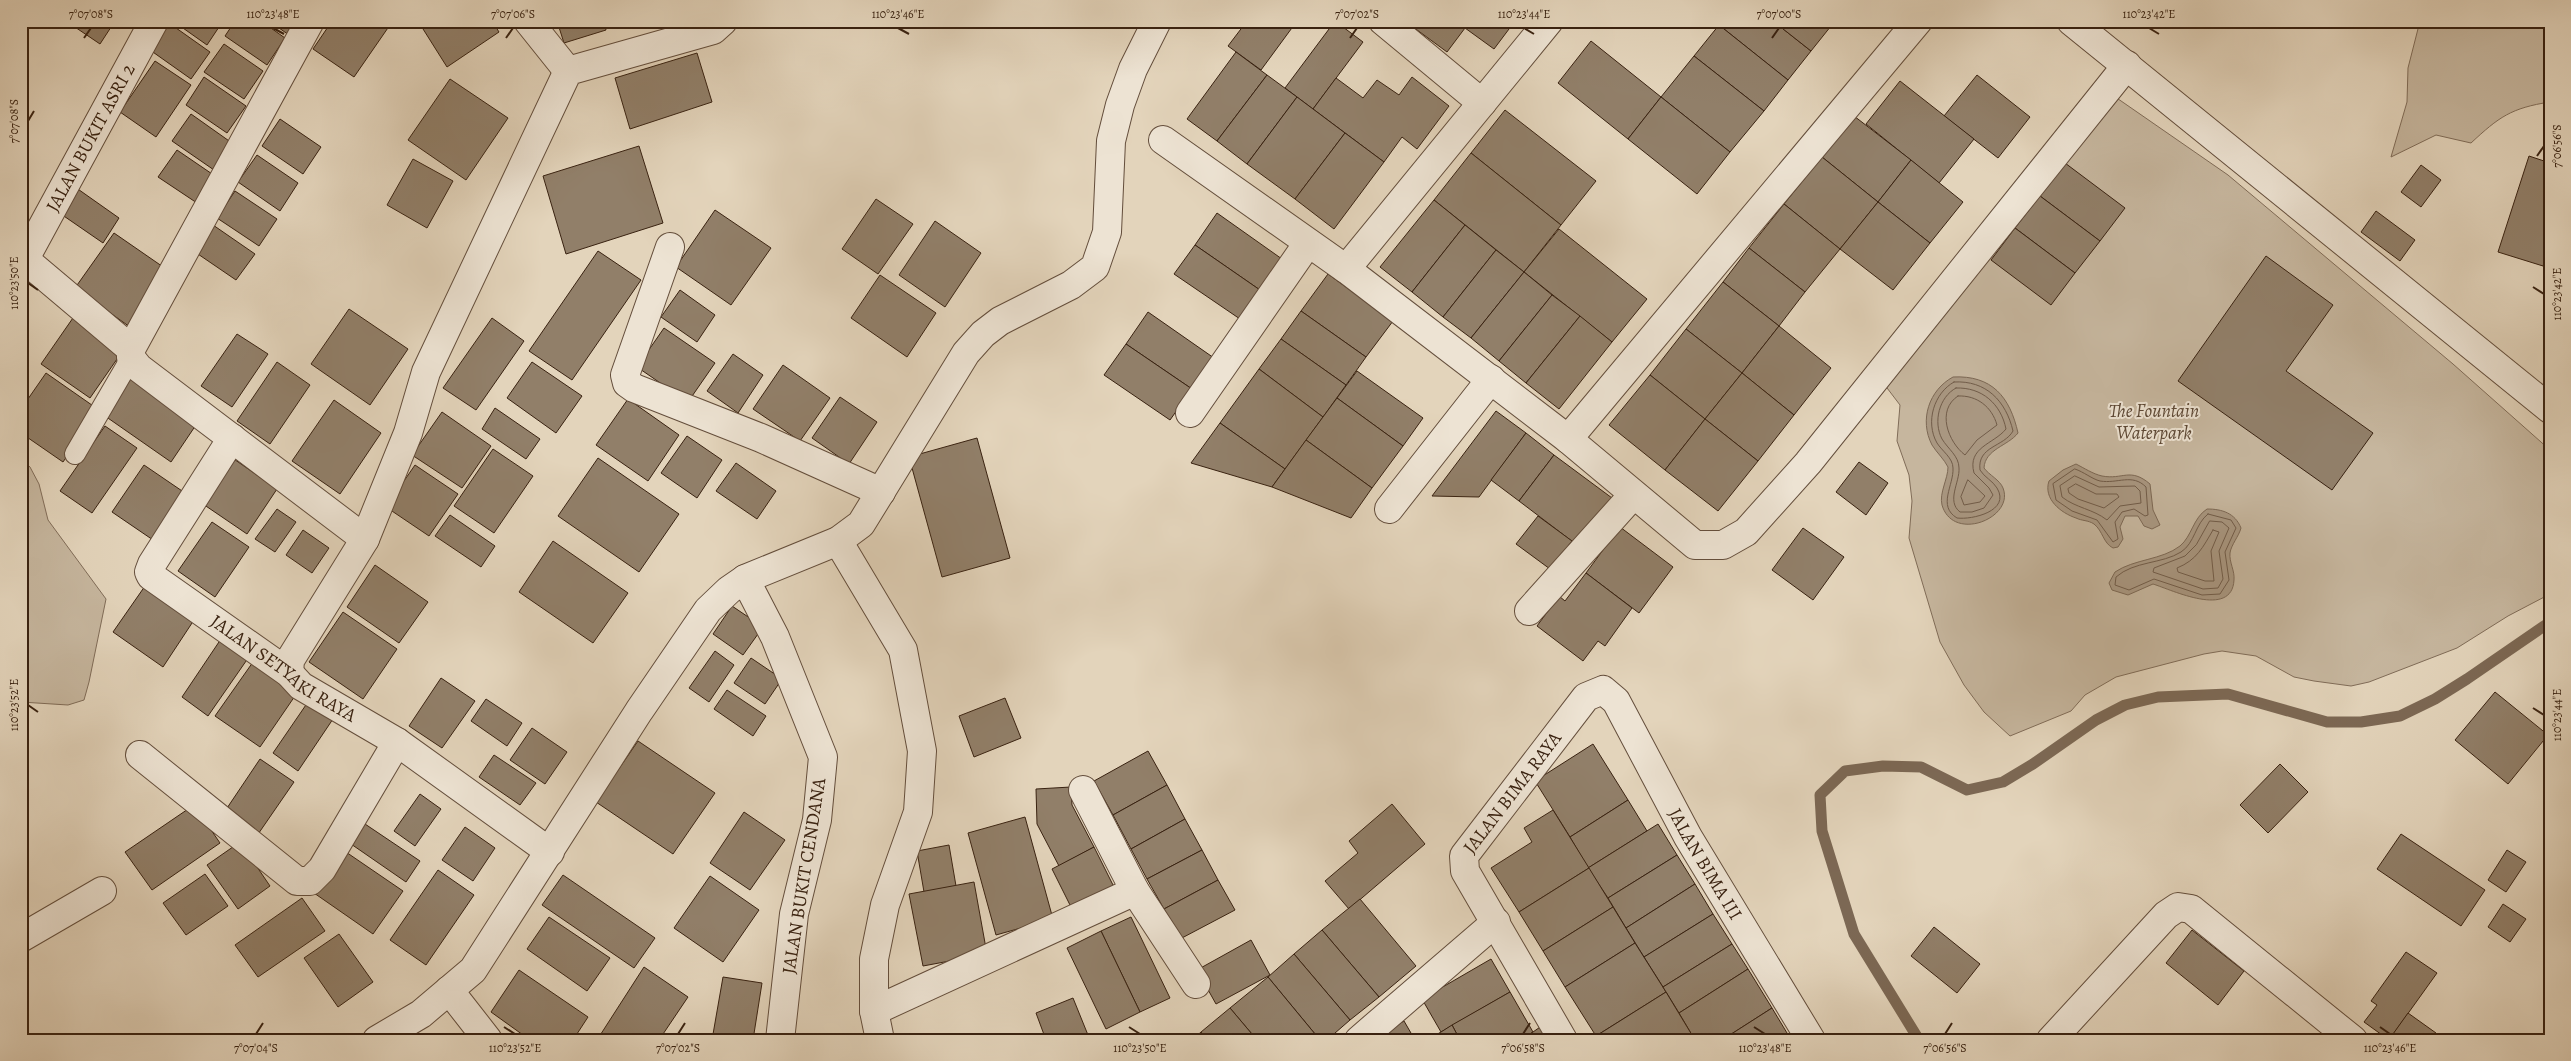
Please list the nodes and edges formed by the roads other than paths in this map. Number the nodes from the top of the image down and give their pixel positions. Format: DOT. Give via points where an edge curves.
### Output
graph roads {
  1 [pos="154,21"];
  2 [pos="310,21"];
  3 [pos="528,21"];
  4 [pos="723,21"];
  5 [pos="1157,21"];
  6 [pos="1383,21"];
  7 [pos="1549,21"];
  8 [pos="1918,21"];
  9 [pos="2072,21"];
  10 [pos="2127,65"];
  11 [pos="568,72"];
  12 [pos="1482,103"];
  13 [pos="1163,140"];
  14 [pos="1308,243"];
  15 [pos="670,247"];
  16 [pos="1346,269"];
  17 [pos="131,353"];
  18 [pos="1491,380"];
  19 [pos="2550,409"];
  20 [pos="1190,413"];
  21 [pos="232,438"];
  22 [pos="1568,438"];
  23 [pos="75,454"];
  24 [pos="881,492"];
  25 [pos="1633,495"];
  26 [pos="1389,509"];
  27 [pos="365,539"];
  28 [pos="838,540"];
  29 [pos="745,579"];
  30 [pos="1529,611"];
  31 [pos="289,673"];
  32 [pos="1603,690"];
  33 [pos="397,742"];
  34 [pos="140,755"];
  35 [pos="1083,790"];
  36 [pos="550,852"];
  37 [pos="102,891"];
  38 [pos="1135,891"];
  39 [pos="1496,922"];
  40 [pos="21,938"];
  41 [pos="1196,984"];
  42 [pos="449,990"];
  43 [pos="874,1010"];
  44 [pos="377,1040"];
  45 [pos="488,1040"];
  46 [pos="780,1040"];
  47 [pos="880,1040"];
  48 [pos="1359,1040"];
  49 [pos="1563,1040"];
  50 [pos="1810,1040"];
  51 [pos="2051,1040"];
  52 [pos="2353,1040"];
  1 -- 17 [label="street, JALAN BUKIT ASRI 2" via="27,255 29,263"];
  2 -- 17 [label="street"];
  3 -- 11 [label="street"];
  4 -- 11 [label="street" via="713,30"];
  5 -- 24 [label="street" via="1133,69 1120,105 1111,141 1106,232 1095,267 1071,286 1000,321 984,334 966,353"];
  6 -- 12 [label="street"];
  7 -- 12 [label="street"];
  8 -- 22 [label="street"];
  9 -- 10 [label="street"];
  10 -- 19 [label="street"];
  10 -- 25 [label="street" via="1808,463 1746,532 1723,545 1695,546"];
  11 -- 27 [label="street" via="426,372 408,433"];
  12 -- 16 [label="street"];
  13 -- 14 [label="street"];
  14 -- 16 [label="street"];
  14 -- 20 [label="street"];
  15 -- 24 [label="street" via="624,375 627,383"];
  16 -- 18 [label="street"];
  17 -- 21 [label="street" via="139,368"];
  17 -- 23 [label="lane"];
  18 -- 22 [label="street"];
  18 -- 26 [label="street"];
  21 -- 27 [label="street"];
  21 -- 31 [label="street, JALAN SETYAKI RAYA" via="149,572"];
  22 -- 25 [label="street"];
  24 -- 28 [label="street" via="861,524"];
  25 -- 30 [label="street"];
  27 -- 31 [label="street" via="290,660"];
  28 -- 29 [label="street"];
  28 -- 43 [label="street" via="903,650 922,751 918,812 885,905 874,959"];
  29 -- 36 [label="street" via="708,610 639,711"];
  29 -- 46 [label="street, JALAN BUKIT CENDANA" via="775,637 823,757 816,820 794,914"];
  31 -- 33 [label="street, JALAN SETYAKI RAYA" via="301,686"];
  32 -- 39 [label="street, JALAN BIMA RAYA" via="1586,697 1464,856 1465,871"];
  32 -- 50 [label="street, JALAN BIMA III" via="1616,701 1688,837"];
  33 -- 34 [label="street" via="322,869 310,881 297,881"];
  33 -- 36 [label="street, JALAN SETYAKI RAYA"];
  35 -- 38 [label="street"];
  36 -- 42 [label="street" via="473,970"];
  37 -- 40 [label="street"];
  38 -- 41 [label="street"];
  38 -- 43 [label="street"];
  39 -- 48 [label="street"];
  39 -- 49 [label="street, JALAN BIMA RAYA"];
  42 -- 44 [label="street" via="421,1014"];
  42 -- 45 [label="street"];
  43 -- 47 [label="street"];
  51 -- 52 [label="street" via="2166,915 2178,906 2192,909"];
}
